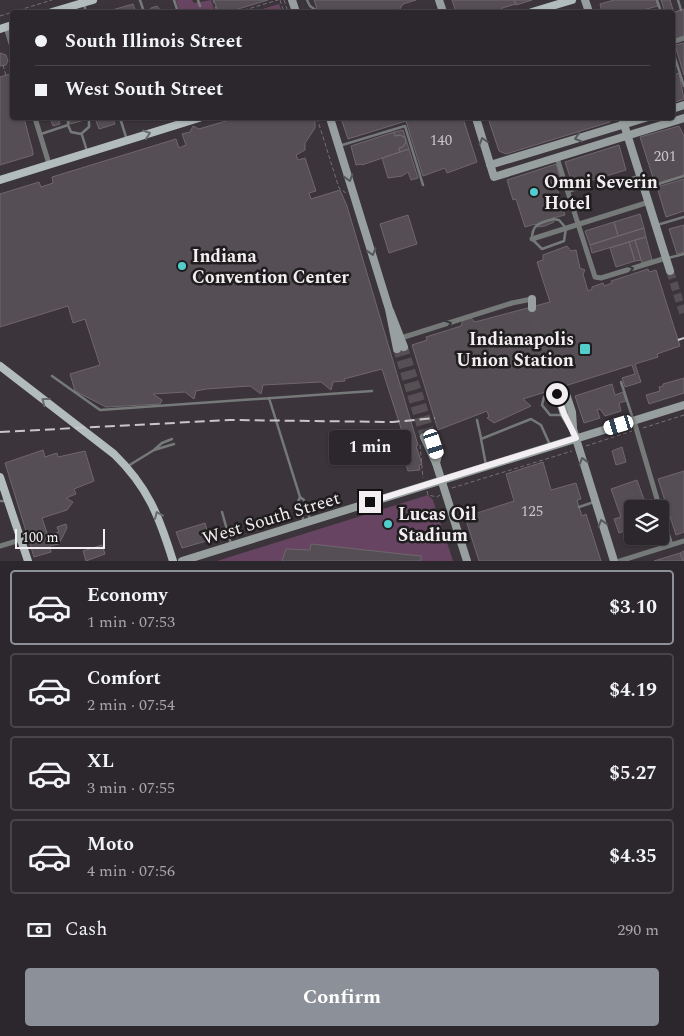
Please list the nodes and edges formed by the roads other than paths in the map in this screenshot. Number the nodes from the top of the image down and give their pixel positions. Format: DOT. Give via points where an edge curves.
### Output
graph roads {
  1 [pos="92,0"];
  2 [pos="198,0"];
  3 [pos="307,0"];
  4 [pos="572,0"];
  5 [pos="678,0"];
  6 [pos="83,3"];
  7 [pos="200,6"];
  8 [pos="59,10"];
  9 [pos="85,10"];
  10 [pos="316,10"];
  11 [pos="539,10"];
  12 [pos="681,10"];
  13 [pos="6,27"];
  14 [pos="10,40"];
  15 [pos="675,58"];
  16 [pos="684,86"];
  17 [pos="684,118"];
  18 [pos="36,120"];
  19 [pos="68,120"];
  20 [pos="89,120"];
  21 [pos="121,120"];
  22 [pos="192,120"];
  23 [pos="331,120"];
  24 [pos="477,120"];
  25 [pos="623,121"];
  26 [pos="68,126"];
  27 [pos="40,134"];
  28 [pos="81,134"];
  29 [pos="628,136"];
  30 [pos="127,140"];
  31 [pos="339,146"];
  32 [pos="88,152"];
  33 [pos="557,158"];
  34 [pos="49,164"];
  35 [pos="490,165"];
  36 [pos="640,175"];
  37 [pos="684,176"];
  38 [pos="0,180"];
  39 [pos="624,180"];
  40 [pos="423,185"];
  41 [pos="590,188"];
  42 [pos="644,189"];
  43 [pos="567,192"];
  44 [pos="648,202"];
  45 [pos="684,217"];
  46 [pos="577,224"];
  47 [pos="656,226"];
  48 [pos="566,228"];
  49 [pos="532,239"];
  50 [pos="684,254"];
  51 [pos="666,258"];
  52 [pos="670,271"];
  53 [pos="532,299"];
  54 [pos="532,308"];
  55 [pos="389,309"];
  56 [pos="401,338"];
  57 [pos="0,366"];
  58 [pos="52,376"];
  59 [pos="621,382"];
  60 [pos="372,391"];
  61 [pos="560,392"];
  62 [pos="269,398"];
  63 [pos="684,405"];
  64 [pos="568,414"];
  65 [pos="477,420"];
  66 [pos="634,421"];
  67 [pos="425,438"];
  68 [pos="576,438"];
  69 [pos="481,439"];
  70 [pos="172,440"];
  71 [pos="174,444"];
  72 [pos="550,446"];
  73 [pos="154,450"];
  74 [pos="486,466"];
  75 [pos="127,467"];
  76 [pos="0,477"];
  77 [pos="441,480"];
  78 [pos="300,497"];
  79 [pos="657,500"];
  80 [pos="4,501"];
  81 [pos="596,502"];
  82 [pos="579,507"];
  83 [pos="222,512"];
  84 [pos="308,522"];
  85 [pos="669,538"];
  86 [pos="20,540"];
  87 [pos="684,541"];
  88 [pos="671,545"];
  89 [pos="0,546"];
  90 [pos="232,546"];
  91 [pos="28,561"];
  92 [pos="173,561"];
  93 [pos="182,561"];
  94 [pos="467,561"];
  95 [pos="614,561"];
  96 [pos="620,561"];
  1 -- 6 [label="main road"];
  2 -- 7 [label="lane"];
  3 -- 10 [label="lane"];
  4 -- 11 [label="main road"];
  5 -- 12 [label="lane"];
  6 -- 8 [label="main road"];
  6 -- 9 [label="lane"];
  13 -- 14 [label="street"];
  15 -- 16 [label="lane"];
  17 -- 29 [label="main road"];
  18 -- 27 [label="street"];
  19 -- 26 [label="lane"];
  20 -- 28 [label="lane" via="89,127"];
  21 -- 30 [label="lane"];
  30 -- 22 [label="main road, one-way"];
  23 -- 31 [label="main road"];
  35 -- 24 [label="main road, one-way"];
  25 -- 29 [label="main road"];
  25 -- 35 [label="main road, one-way"];
  26 -- 27 [label="lane"];
  26 -- 28 [label="lane" via="71,132"];
  27 -- 34 [label="street"];
  28 -- 32 [label="lane"];
  29 -- 33 [label="main road"];
  29 -- 36 [label="main road"];
  30 -- 32 [label="main road"];
  31 -- 40 [label="lane" via="405,126"];
  31 -- 55 [label="main road, one-way"];
  32 -- 34 [label="main road"];
  33 -- 35 [label="main road" via="494,177"];
  33 -- 43 [label="street"];
  34 -- 38 [label="main road"];
  36 -- 39 [label="lane"];
  36 -- 42 [label="main road"];
  37 -- 42 [label="lane"];
  41 -- 43 [label="lane" via="586,186"];
  42 -- 44 [label="main road"];
  43 -- 46 [label="street"];
  44 -- 46 [label="street"];
  44 -- 47 [label="main road"];
  45 -- 47 [label="lane"];
  46 -- 48 [label="street"];
  46 -- 51 [label="street, one-way" via="595,277 601,278"];
  47 -- 51 [label="main road"];
  48 -- 49 [label="street"];
  48 -- 49 [label="lane" via="559,220 553,219 536,224"];
  48 -- 49 [label="lane" via="561,244 542,249"];
  50 -- 51 [label="lane"];
  51 -- 52 [label="main road"];
  53 -- 54 [label="main road"];
  56 -- 53 [label="street, one-way"];
  55 -- 56 [label="main road"];
  55 -- 56 [label="main road" via="401,348"];
  75 -- 57 [label="main road, one-way"];
  58 -- 62 [label="lane" via="100,410"];
  59 -- 66 [label="lane"];
  60 -- 62 [label="lane"];
  61 -- 64 [label="main road"];
  61 -- 64 [label="lane" via="544,397 542,405 550,414"];
  62 -- 78 [label="lane"];
  63 -- 66 [label="main road, West South Street"];
  64 -- 68 [label="main road"];
  65 -- 69 [label="lane"];
  66 -- 68 [label="main road, West South Street"];
  66 -- 79 [label="street"];
  67 -- 77 [label="main road"];
  68 -- 72 [label="main road, West South Street"];
  81 -- 68 [label="main road, one-way"];
  69 -- 72 [label="lane" via="531,419 541,425"];
  69 -- 74 [label="lane"];
  70 -- 73 [label="lane"];
  71 -- 73 [label="lane"];
  72 -- 74 [label="main road, West South Street"];
  73 -- 75 [label="lane"];
  74 -- 77 [label="main road, West South Street"];
  92 -- 75 [label="main road, one-way" via="156,509"];
  76 -- 80 [label="main road"];
  77 -- 84 [label="main road, West South Street"];
  77 -- 94 [label="main road"];
  78 -- 84 [label="lane" via="304,500"];
  78 -- 84 [label="lane" via="298,502"];
  80 -- 86 [label="main road"];
  81 -- 82 [label="lane"];
  95 -- 81 [label="main road, one-way"];
  83 -- 90 [label="lane"];
  84 -- 90 [label="main road, West South Street"];
  85 -- 88 [label="street"];
  86 -- 89 [label="street"];
  86 -- 91 [label="main road"];
  87 -- 88 [label="street"];
  88 -- 96 [label="street"];
  90 -- 93 [label="main road, West South Street"];
}
